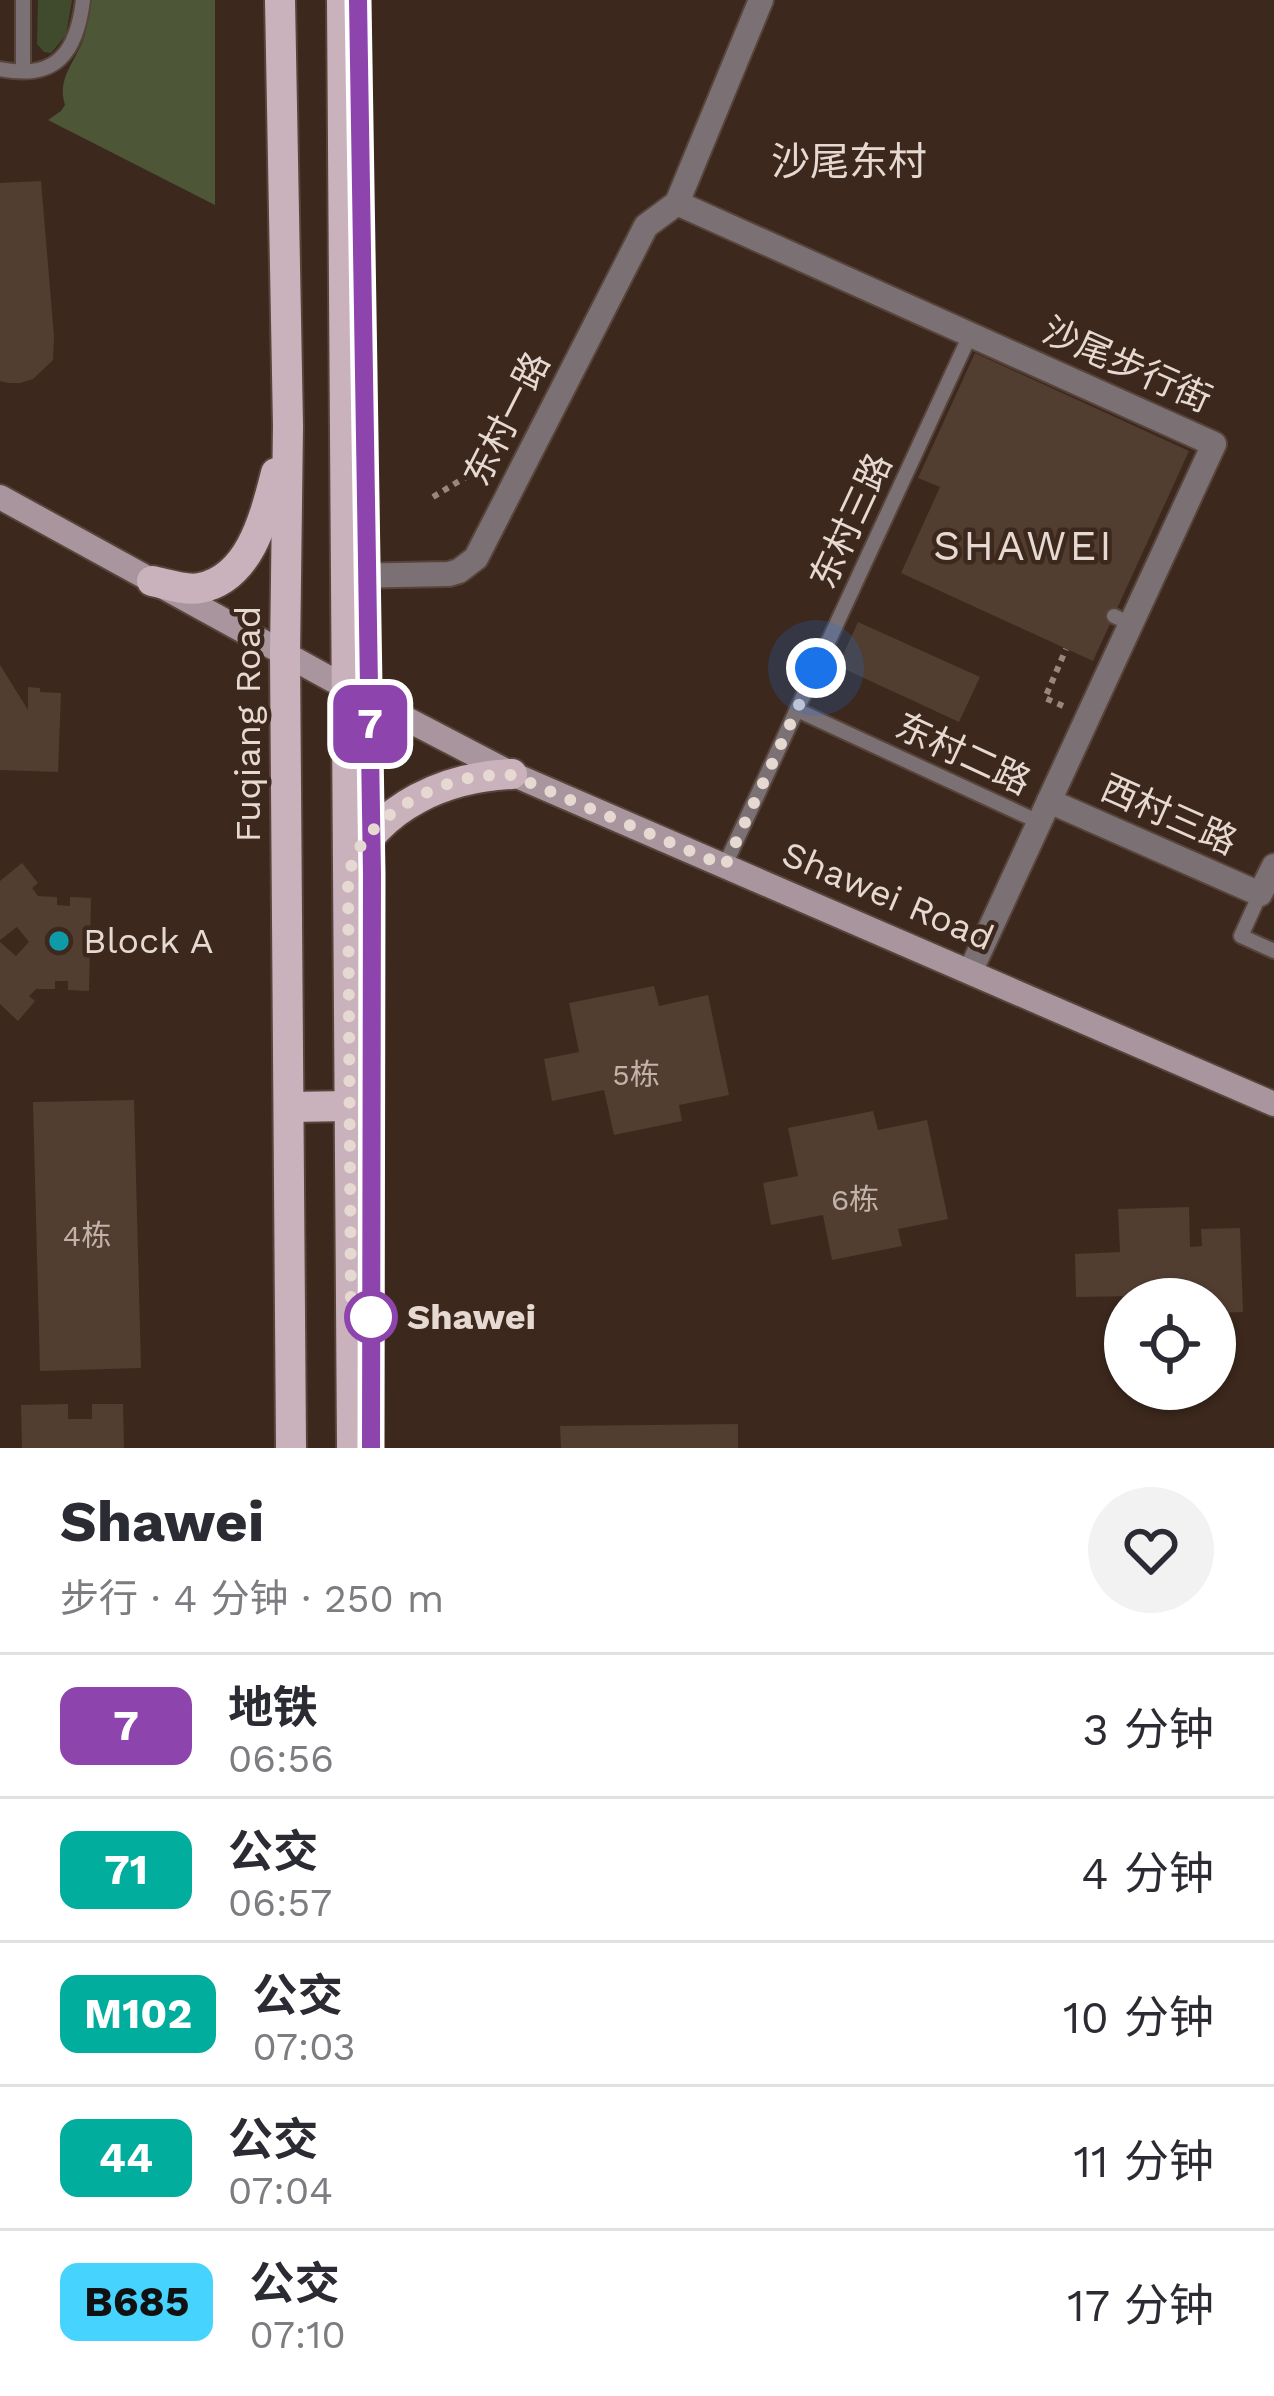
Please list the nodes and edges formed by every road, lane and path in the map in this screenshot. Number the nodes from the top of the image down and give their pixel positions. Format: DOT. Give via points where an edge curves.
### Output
graph roads {
  1 [pos="22,0"];
  2 [pos="83,0"];
  3 [pos="280,0"];
  4 [pos="342,0"];
  5 [pos="761,0"];
  6 [pos="0,69"];
  7 [pos="23,71"];
  8 [pos="677,203"];
  9 [pos="970,334"];
  10 [pos="288,426"];
  11 [pos="500,452"];
  12 [pos="0,497"];
  13 [pos="433,497"];
  14 [pos="346,576"];
  15 [pos="152,581"];
  16 [pos="1066,649"];
  17 [pos="285,655"];
  18 [pos="347,688"];
  19 [pos="1045,698"];
  20 [pos="796,710"];
  21 [pos="512,775"];
  22 [pos="1044,812"];
  23 [pos="725,866"];
  24 [pos="1274,866"];
  25 [pos="348,874"];
  26 [pos="1260,894"];
  27 [pos="1274,951"];
  28 [pos="970,970"];
  29 [pos="1274,1104"];
  30 [pos="349,1106"];
  31 [pos="289,1107"];
  32 [pos="291,1448"];
  33 [pos="352,1448"];
  1 -- 7 [label="lane"];
  2 -- 7 [label="lane" via="67,52"];
  3 -- 10 [label="main road, Fuqiang Road"];
  4 -- 14 [label="main road"];
  5 -- 8 [label="street"];
  6 -- 7 [label="lane"];
  8 -- 9 [label="street, 沙尾步行街"];
  8 -- 14 [label="street, 东村一路" via="646,226 476,558 449,574"];
  9 -- 20 [label="lane, 东村三路"];
  9 -- 22 [label="street, 沙尾步行街" via="1214,444 1122,620"];
  10 -- 15 [label="main road" via="265,517 232,571 189,589"];
  10 -- 17 [label="main road, Fuqiang Road"];
  11 -- 13 [label="path"];
  12 -- 15 [label="street, Shawei Road"];
  14 -- 18 [label="main road"];
  15 -- 17 [label="street, Shawei Road"];
  16 -- 19 [label="path"];
  17 -- 18 [label="street, Shawei Road"];
  17 -- 31 [label="main road, Fuqiang Road"];
  18 -- 21 [label="street, Shawei Road"];
  18 -- 25 [label="main road"];
  20 -- 22 [label="lane, 东村二路"];
  20 -- 23 [label="lane, 东村三路"];
  21 -- 23 [label="street, Shawei Road"];
  21 -- 25 [label="main road" via="478,776 413,801 362,844"];
  22 -- 26 [label="street, 西村三路"];
  22 -- 28 [label="street, 沙尾步行街"];
  23 -- 28 [label="street, Shawei Road"];
  24 -- 26 [label="street"];
  25 -- 30 [label="main road"];
  26 -- 27 [label="lane" via="1241,936"];
  28 -- 29 [label="street, Shawei Road"];
  30 -- 31 [label="main road"];
  30 -- 33 [label="main road"];
  31 -- 32 [label="main road, Fuqiang Road"];
}
